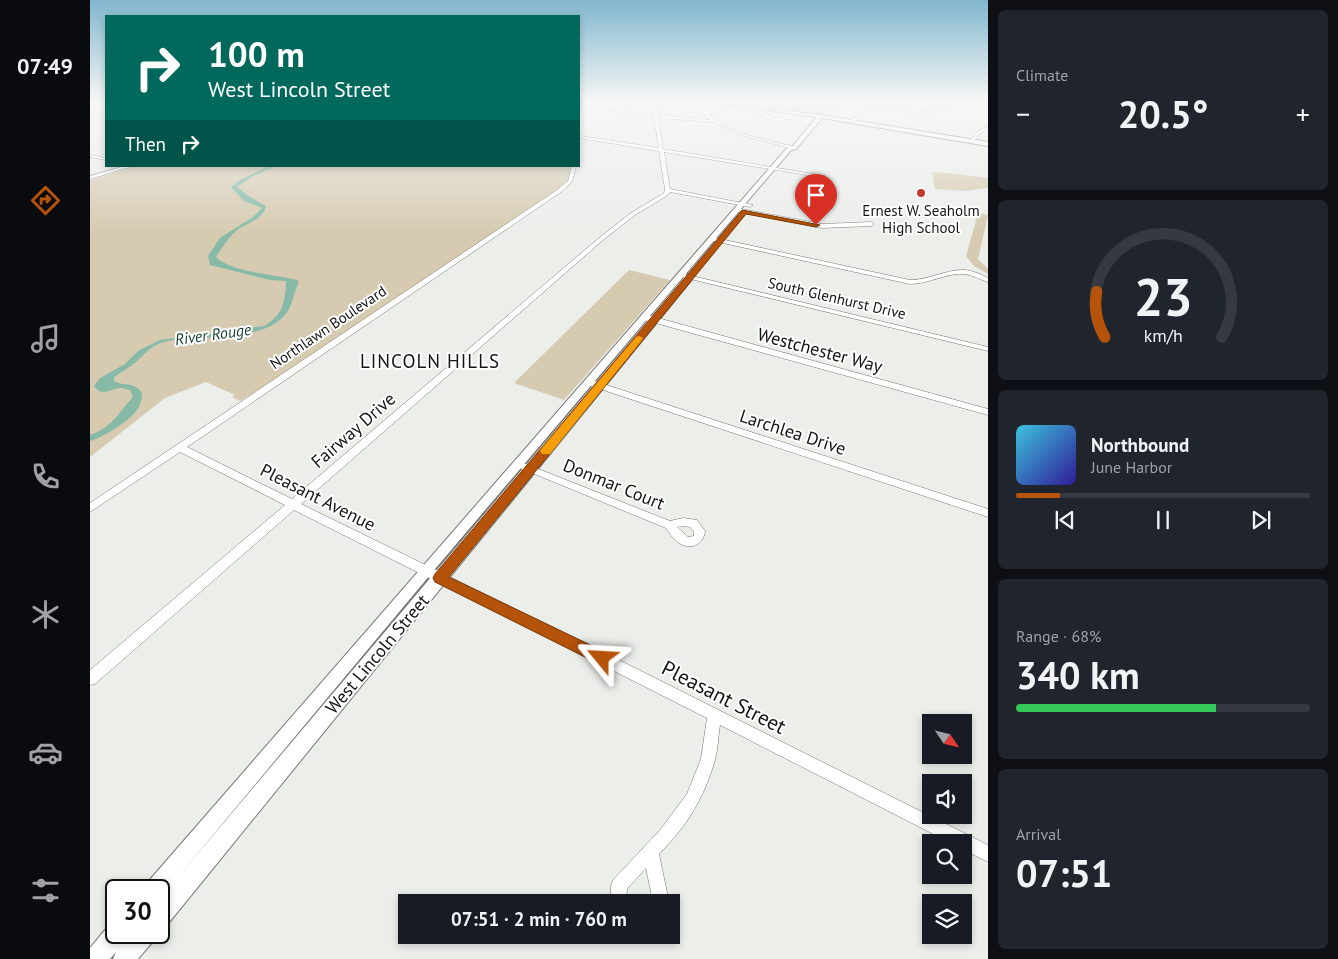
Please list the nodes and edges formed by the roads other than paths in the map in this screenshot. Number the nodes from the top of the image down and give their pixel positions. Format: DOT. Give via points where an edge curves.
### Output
graph roads {
  1 [pos="627,145"];
  2 [pos="659,145"];
  3 [pos="782,145"];
  4 [pos="797,145"];
  5 [pos="794,148"];
  6 [pos="660,150"];
  7 [pos="90,156"];
  8 [pos="105,159"];
  9 [pos="128,167"];
  10 [pos="574,167"];
  11 [pos="776,169"];
  12 [pos="90,178"];
  13 [pos="668,190"];
  14 [pos="809,195"];
  15 [pos="743,208"];
  16 [pos="871,224"];
  17 [pos="716,240"];
  18 [pos="680,275"];
  19 [pos="689,277"];
  20 [pos="988,280"];
  21 [pos="644,317"];
  22 [pos="654,320"];
  23 [pos="988,349"];
  24 [pos="594,384"];
  25 [pos="988,412"];
  26 [pos="180,448"];
  27 [pos="524,467"];
  28 [pos="293,504"];
  29 [pos="90,508"];
  30 [pos="988,513"];
  31 [pos="670,525"];
  32 [pos="432,575"];
  33 [pos="90,679"];
  34 [pos="714,716"];
  35 [pos="192,846"];
  36 [pos="651,853"];
  37 [pos="988,854"];
  38 [pos="206,860"];
  39 [pos="164,879"];
  40 [pos="618,894"];
  41 [pos="659,894"];
  42 [pos="170,904"];
  43 [pos="108,944"];
  44 [pos="136,944"];
  45 [pos="95,959"];
  46 [pos="124,959"];
  1 -- 6 [label="street"];
  2 -- 6 [label="street"];
  3 -- 5 [label="street"];
  4 -- 5 [label="street, West Lincoln Street"];
  5 -- 11 [label="street, West Lincoln Street"];
  6 -- 11 [label="street"];
  6 -- 13 [label="street"];
  7 -- 8 [label="street"];
  9 -- 12 [label="street"];
  10 -- 26 [label="street, Northlawn Boulevard" via="571,180 564,187"];
  11 -- 14 [label="street" via="823,176"];
  11 -- 15 [label="street, West Lincoln Street"];
  13 -- 15 [label="street"];
  13 -- 28 [label="street, Fairway Drive" via="601,239"];
  15 -- 16 [label="street" via="822,226"];
  15 -- 17 [label="street, West Lincoln Street"];
  17 -- 18 [label="street, West Lincoln Street"];
  17 -- 19 [label="street, West Lincoln Street"];
  17 -- 20 [label="street" via="910,282 927,282 960,272"];
  18 -- 19 [label="street, South Glenhurst Drive"];
  18 -- 21 [label="street, West Lincoln Street"];
  19 -- 22 [label="street, West Lincoln Street"];
  19 -- 23 [label="street, South Glenhurst Drive"];
  21 -- 22 [label="street, Westchester Way"];
  21 -- 24 [label="street, West Lincoln Street"];
  22 -- 24 [label="street, West Lincoln Street"];
  22 -- 25 [label="street, Westchester Way"];
  24 -- 27 [label="street, West Lincoln Street"];
  24 -- 30 [label="street, Larchlea Drive"];
  26 -- 28 [label="street, Pleasant Avenue"];
  26 -- 29 [label="street, Northlawn Boulevard"];
  27 -- 31 [label="street, Donmar Court"];
  27 -- 32 [label="street, West Lincoln Street"];
  28 -- 32 [label="street, Pleasant Avenue"];
  28 -- 33 [label="street, Fairway Drive"];
  32 -- 34 [label="street, Pleasant Street"];
  32 -- 35 [label="street, West Lincoln Street"];
  32 -- 38 [label="street, West Lincoln Street"];
  34 -- 36 [label="street" via="708,759 699,788 680,818"];
  34 -- 37 [label="street, Pleasant Street"];
  35 -- 38 [label="street"];
  35 -- 39 [label="street, West Lincoln Street"];
  36 -- 40 [label="street" via="619,886"];
  36 -- 41 [label="street"];
  38 -- 42 [label="street, West Lincoln Street"];
  43 -- 45 [label="street"];
  44 -- 46 [label="street"];
}
